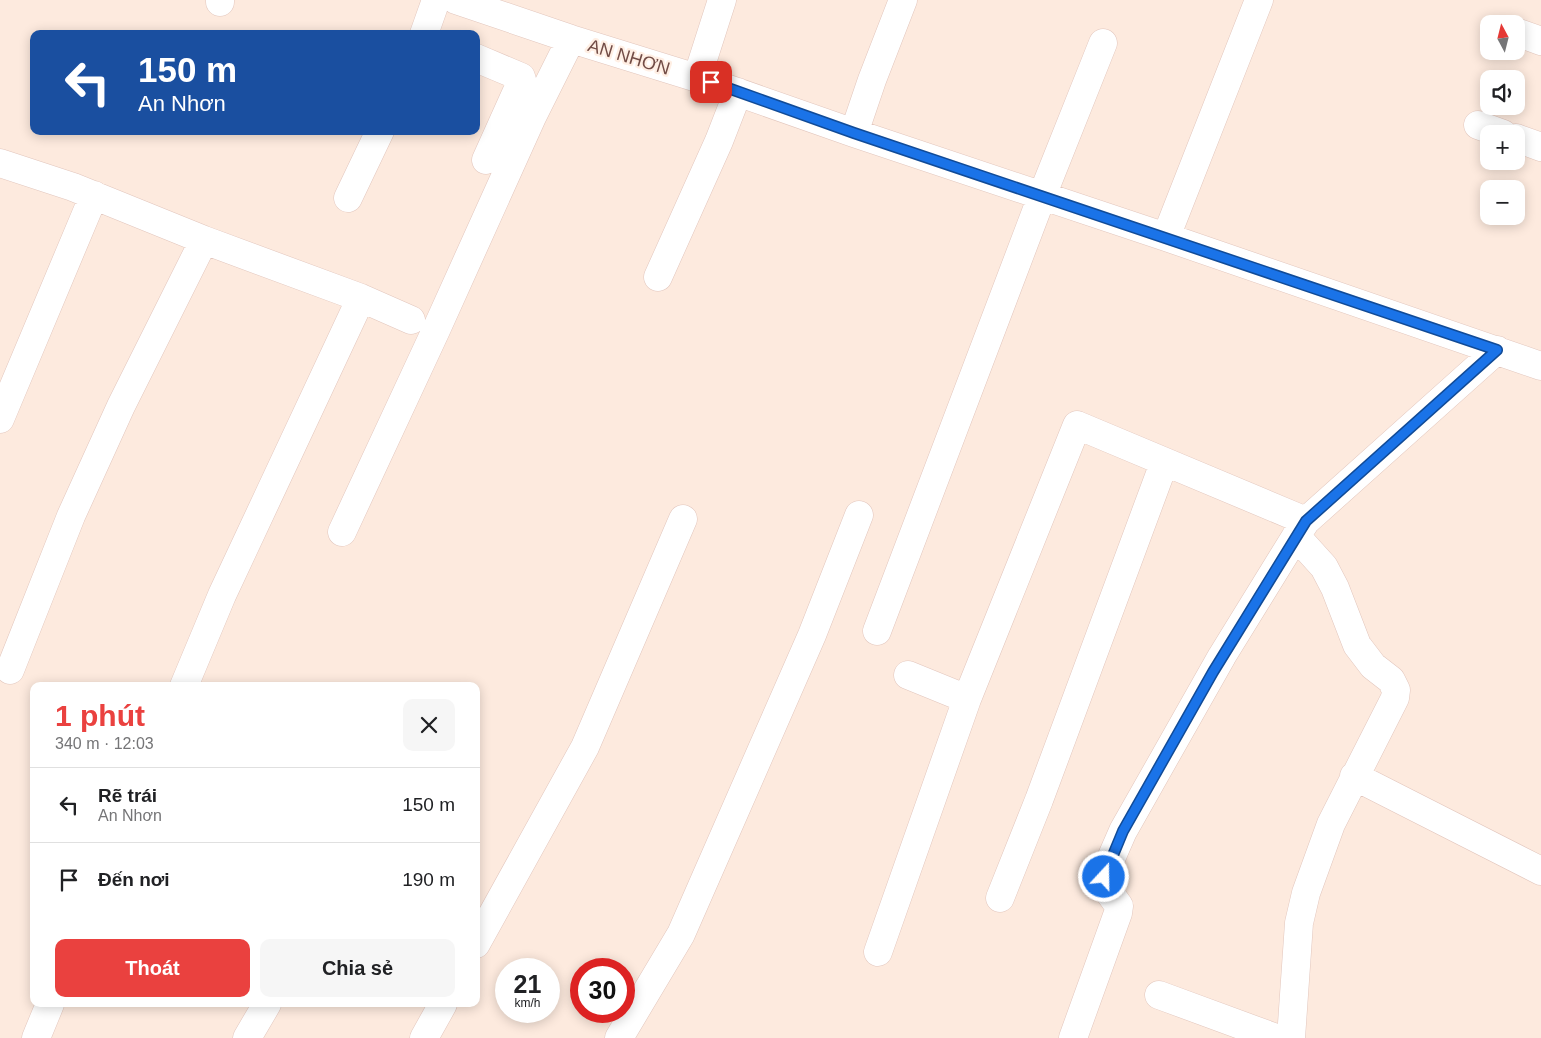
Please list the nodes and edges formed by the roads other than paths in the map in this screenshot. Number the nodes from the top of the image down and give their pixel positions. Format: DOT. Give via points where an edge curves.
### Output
graph roads {
  1 [pos="436,0"];
  2 [pos="456,0"];
  3 [pos="722,0"];
  4 [pos="903,0"];
  5 [pos="1259,0"];
  6 [pos="425,30"];
  7 [pos="1525,35"];
  8 [pos="571,40"];
  9 [pos="1541,41"];
  10 [pos="1103,43"];
  11 [pos="480,60"];
  12 [pos="697,78"];
  13 [pos="738,92"];
  14 [pos="854,133"];
  15 [pos="378,135"];
  16 [pos="1525,142"];
  17 [pos="1541,148"];
  18 [pos="486,160"];
  19 [pos="0,163"];
  20 [pos="94,195"];
  21 [pos="1042,196"];
  22 [pos="348,198"];
  23 [pos="1166,237"];
  24 [pos="204,240"];
  25 [pos="658,277"];
  26 [pos="361,298"];
  27 [pos="410,320"];
  28 [pos="1497,350"];
  29 [pos="1541,365"];
  30 [pos="0,418"];
  31 [pos="1164,463"];
  32 [pos="858,515"];
  33 [pos="682,519"];
  34 [pos="1301,529"];
  35 [pos="342,532"];
  36 [pos="877,631"];
  37 [pos="10,670"];
  38 [pos="908,675"];
  39 [pos="186,682"];
  40 [pos="967,699"];
  41 [pos="1354,776"];
  42 [pos="1541,871"];
  43 [pos="1000,898"];
  44 [pos="480,937"];
  45 [pos="878,952"];
  46 [pos="1159,995"];
  47 [pos="49,1007"];
  48 [pos="265,1007"];
  49 [pos="441,1007"];
  50 [pos="36,1038"];
  51 [pos="248,1038"];
  52 [pos="424,1038"];
  53 [pos="619,1038"];
  54 [pos="1073,1038"];
  55 [pos="1276,1038"];
  56 [pos="1291,1038"];
  1 -- 6 [label="street"];
  2 -- 8 [label="street, AN NHƠN"];
  3 -- 12 [label="street"];
  4 -- 14 [label="street"];
  5 -- 23 [label="street"];
  7 -- 9 [label="street"];
  8 -- 12 [label="street, AN NHƠN"];
  8 -- 35 [label="street" via="532,117"];
  10 -- 21 [label="street"];
  11 -- 18 [label="street" via="522,80"];
  12 -- 13 [label="street, AN NHƠN"];
  13 -- 14 [label="street, AN NHƠN"];
  13 -- 25 [label="street"];
  14 -- 21 [label="street, AN NHƠN"];
  15 -- 22 [label="street"];
  16 -- 17 [label="street"];
  19 -- 20 [label="street"];
  20 -- 24 [label="street"];
  20 -- 30 [label="street"];
  21 -- 23 [label="street, AN NHƠN"];
  21 -- 36 [label="street"];
  23 -- 28 [label="street, AN NHƠN"];
  24 -- 26 [label="street"];
  24 -- 37 [label="street" via="121,406 71,516"];
  26 -- 27 [label="street"];
  26 -- 39 [label="street" via="222,595"];
  28 -- 29 [label="street, AN NHƠN"];
  28 -- 34 [label="street"];
  31 -- 34 [label="street"];
  31 -- 40 [label="street" via="1077,425"];
  31 -- 43 [label="street"];
  32 -- 53 [label="street" via="812,635 680,934"];
  33 -- 44 [label="street" via="586,747"];
  34 -- 41 [label="street" via="1335,588 1357,645 1373,666 1391,680 1396,690 1395,698"];
  34 -- 54 [label="street" via="1222,656 1123,831 1108,864 1104,885 1119,906 1118,913"];
  38 -- 40 [label="street"];
  40 -- 45 [label="street"];
  41 -- 42 [label="street"];
  41 -- 56 [label="street" via="1331,824 1306,893 1299,923"];
  46 -- 55 [label="street"];
  47 -- 50 [label="street"];
  48 -- 51 [label="street"];
  49 -- 52 [label="street"];
}
